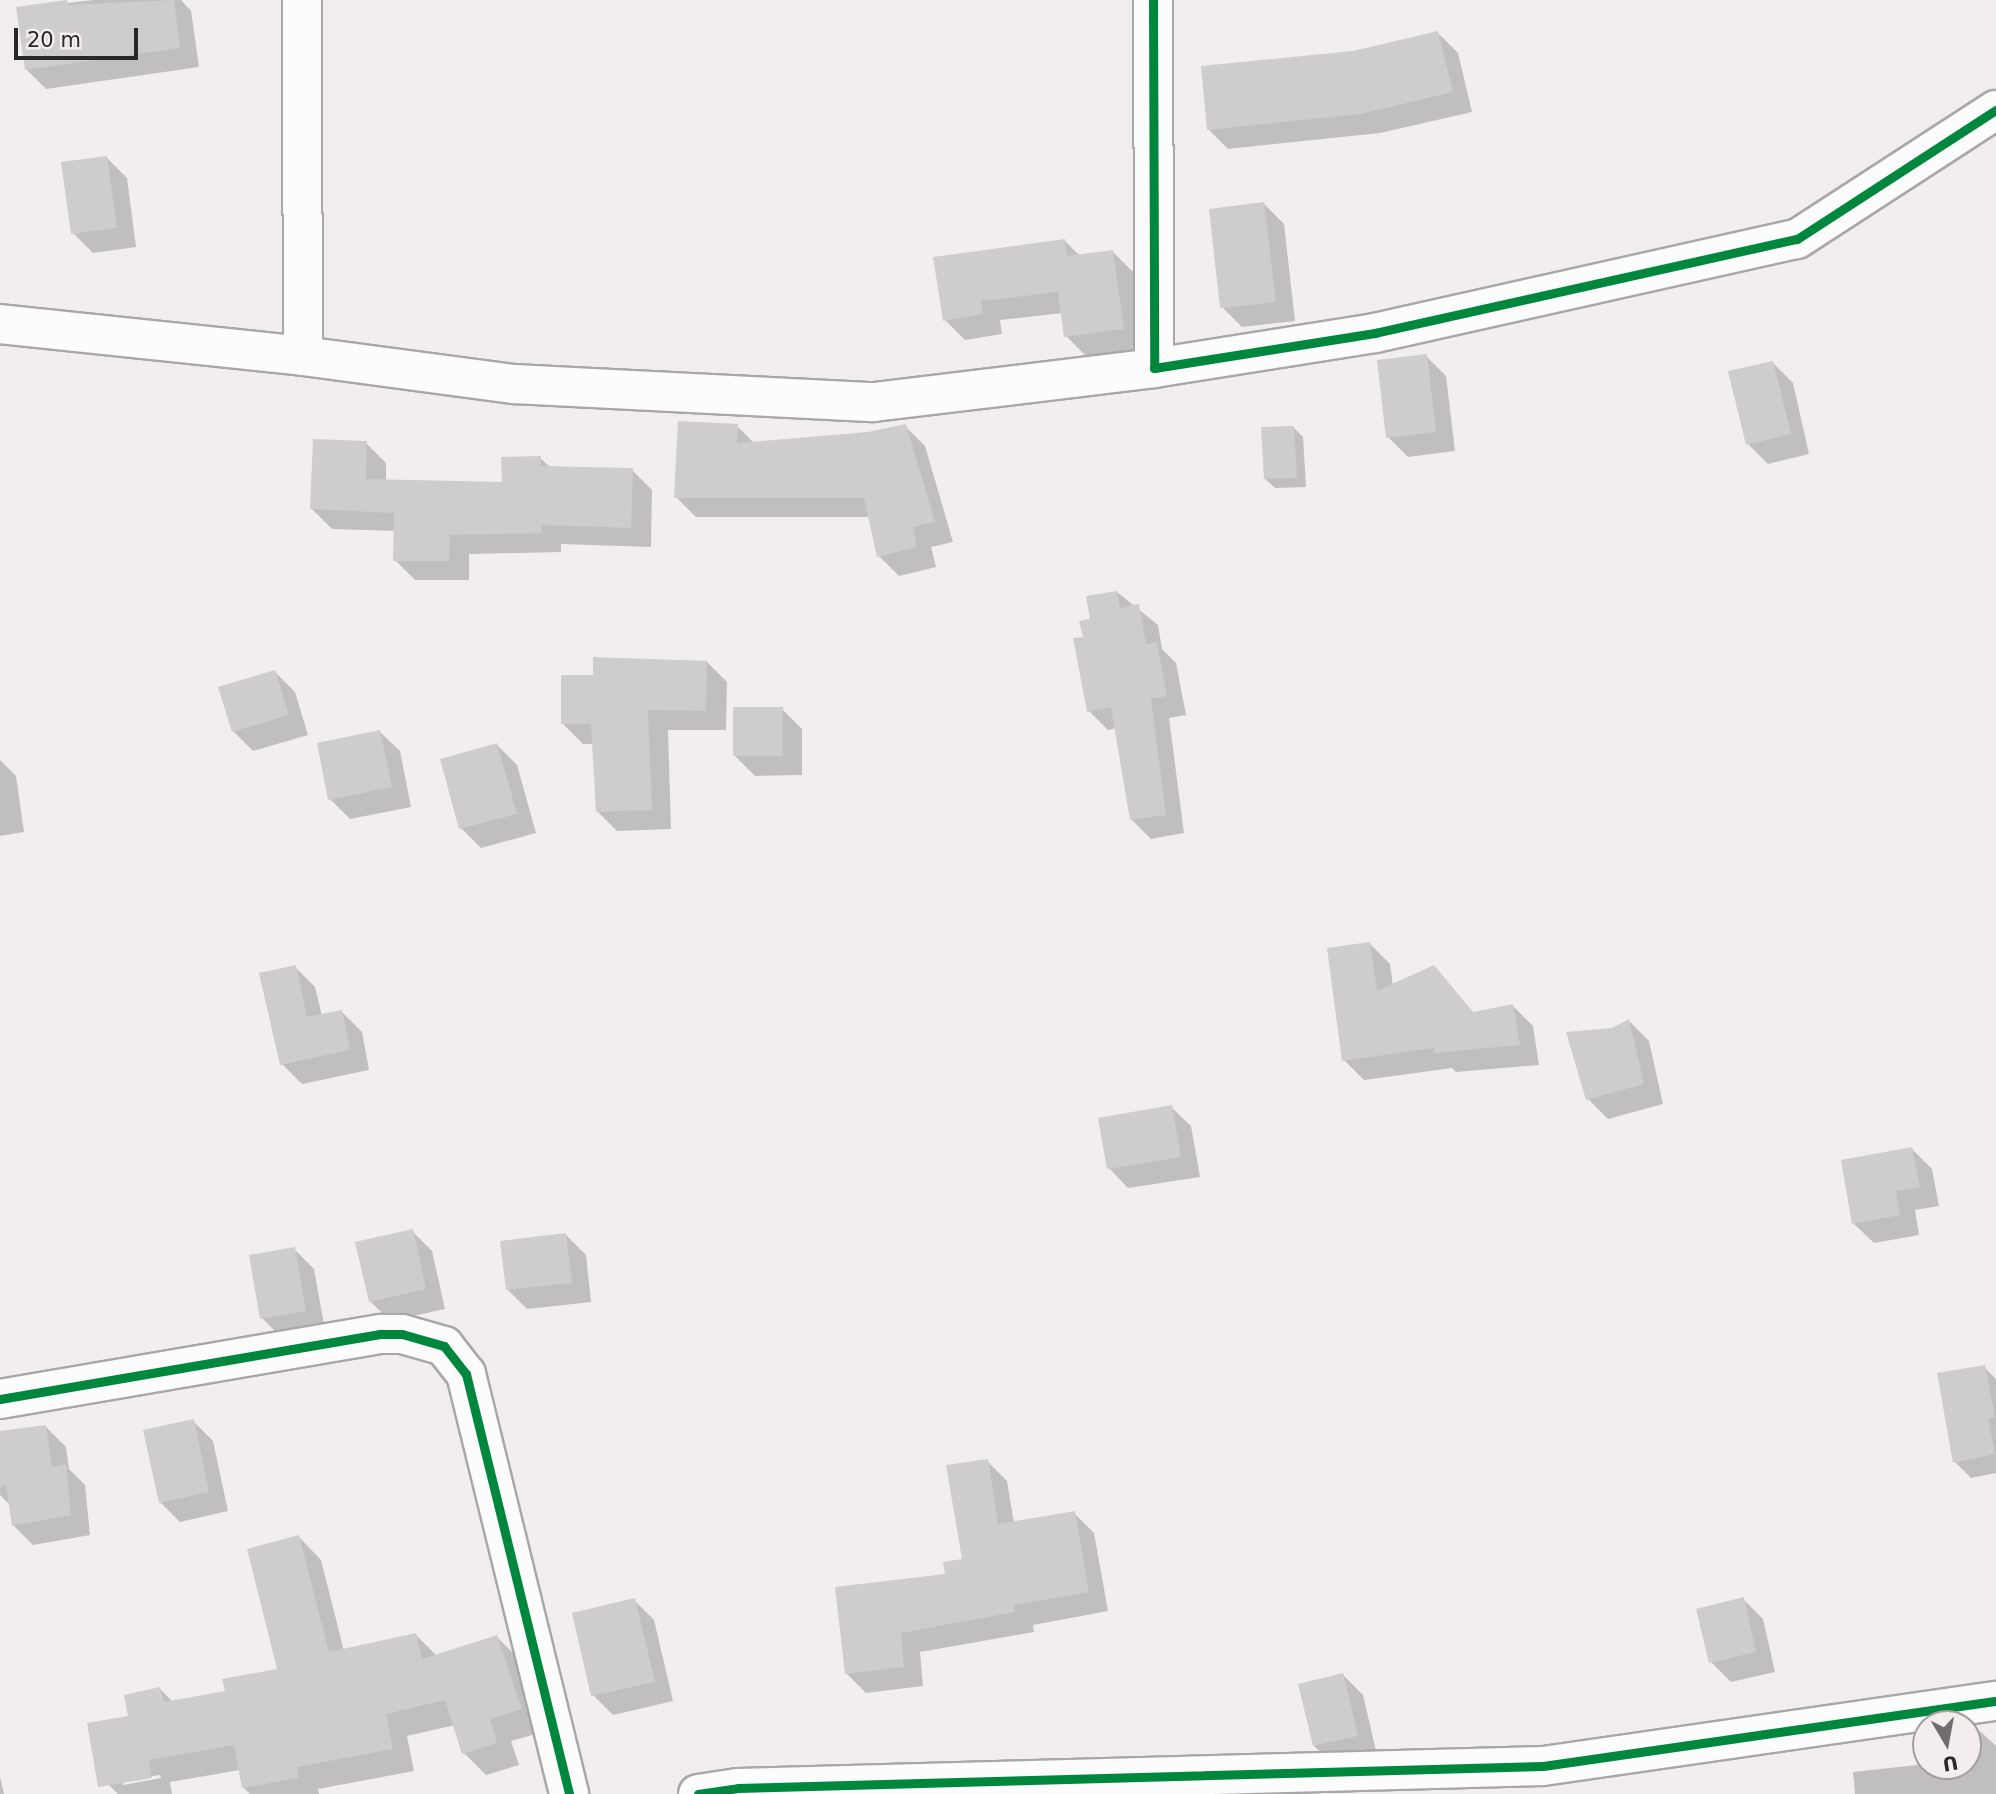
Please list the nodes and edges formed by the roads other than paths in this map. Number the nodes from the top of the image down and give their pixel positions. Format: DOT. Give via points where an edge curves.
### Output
graph roads {
  1 [pos="302,0"];
  2 [pos="1153,0"];
  3 [pos="1996,110"];
  4 [pos="0,324"];
  5 [pos="303,356"];
  6 [pos="1154,368"];
  7 [pos="0,1399"];
  8 [pos="1996,1701"];
  9 [pos="569,1794"];
  10 [pos="698,1794"];
  1 -- 5 [label="street"];
  2 -- 6 [label="street"];
  3 -- 6 [label="street" via="1797,239 1375,333"];
  4 -- 5 [label="street"];
  5 -- 6 [label="street" via="514,384 874,402"];
  7 -- 9 [label="street" via="381,1334 402,1334 444,1346 466,1374"];
  8 -- 10 [label="street" via="1543,1766 738,1788"];
}
